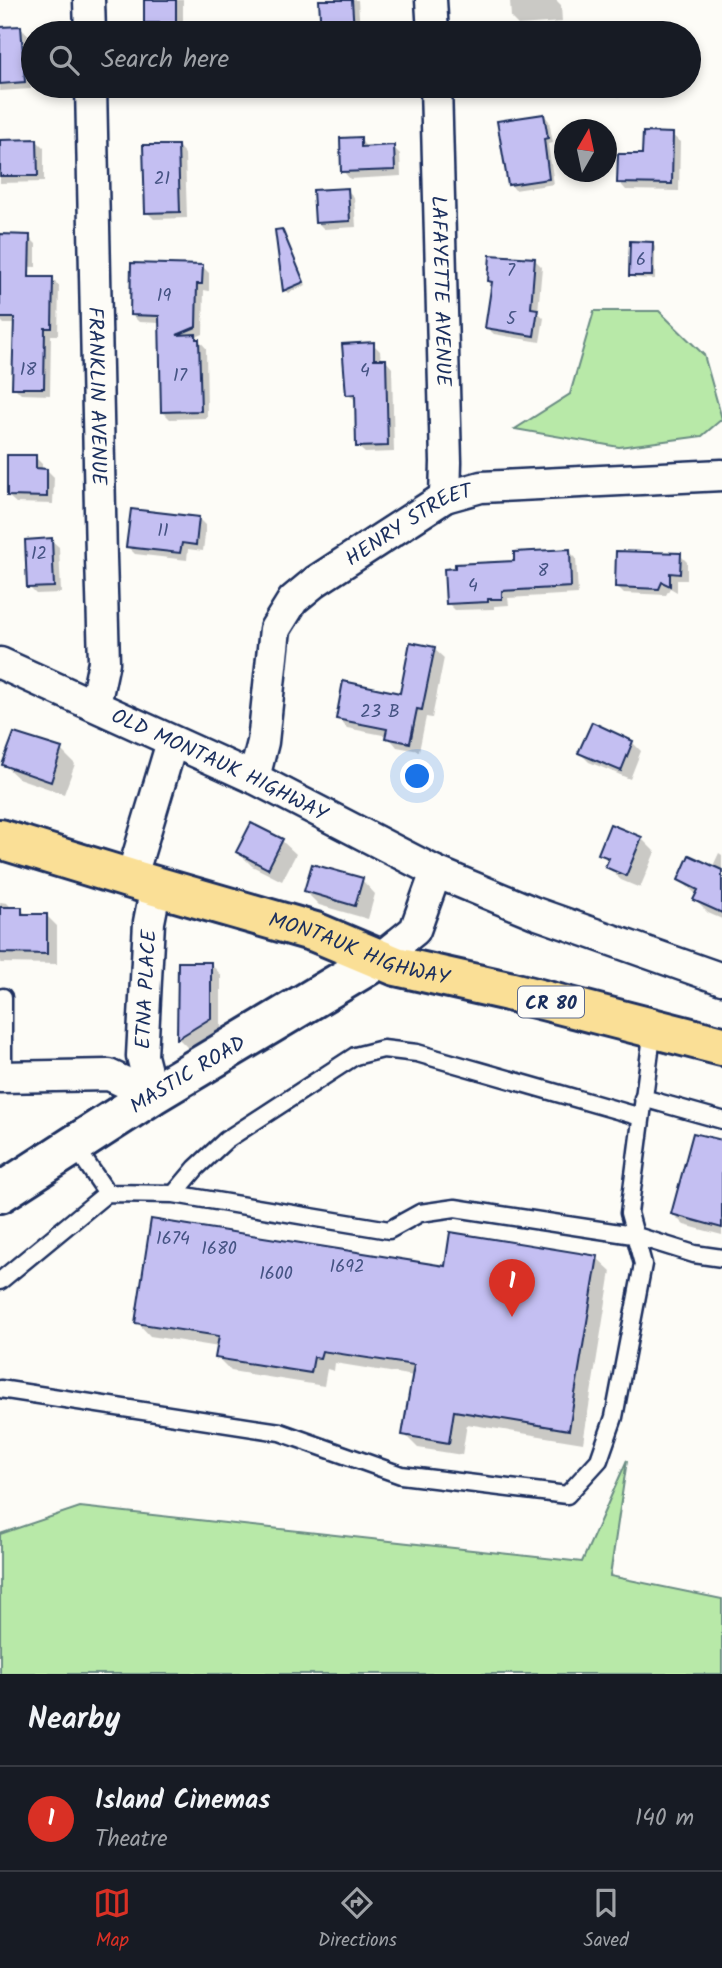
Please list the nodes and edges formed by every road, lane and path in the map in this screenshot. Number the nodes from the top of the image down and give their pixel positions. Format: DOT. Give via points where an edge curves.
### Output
graph roads {
  1 [pos="89,0"];
  2 [pos="431,0"];
  3 [pos="90,21"];
  4 [pos="432,21"];
  5 [pos="91,98"];
  6 [pos="436,98"];
  7 [pos="722,475"];
  8 [pos="444,497"];
  9 [pos="0,663"];
  10 [pos="95,705"];
  11 [pos="172,742"];
  12 [pos="254,778"];
  13 [pos="0,839"];
  14 [pos="436,872"];
  15 [pos="143,882"];
  16 [pos="379,959"];
  17 [pos="722,979"];
  18 [pos="3,997"];
  19 [pos="653,1028"];
  20 [pos="722,1046"];
  21 [pos="1,1077"];
  22 [pos="152,1095"];
  23 [pos="643,1098"];
  24 [pos="641,1117"];
  25 [pos="722,1119"];
  26 [pos="75,1146"];
  27 [pos="0,1193"];
  28 [pos="107,1193"];
  29 [pos="174,1194"];
  30 [pos="633,1235"];
  31 [pos="722,1258"];
  32 [pos="0,1281"];
  33 [pos="0,1389"];
  1 -- 3 [label="street"];
  2 -- 4 [label="street"];
  5 -- 10 [label="street, FRANKLIN AVENUE" via="104,607 104,662"];
  6 -- 8 [label="street, LAFAYETTE AVENUE"];
  7 -- 8 [label="street, HENRY STREET" via="481,488"];
  8 -- 12 [label="street, HENRY STREET" via="293,600 275,629"];
  9 -- 10 [label="street, OLD MONTAUK HIGHWAY"];
  10 -- 11 [label="street, OLD MONTAUK HIGHWAY"];
  11 -- 12 [label="street, OLD MONTAUK HIGHWAY"];
  11 -- 15 [label="street, ETNA PLACE"];
  12 -- 14 [label="street, OLD MONTAUK HIGHWAY"];
  13 -- 15 [label="main road, MONTAUK HIGHWAY / CR 80"];
  14 -- 16 [label="street" via="415,930"];
  14 -- 17 [label="street, OLD MONTAUK HIGHWAY" via="534,913"];
  15 -- 16 [label="main road, MONTAUK HIGHWAY / CR 80" via="315,932"];
  15 -- 22 [label="street, ETNA PLACE" via="149,922 142,1056"];
  16 -- 19 [label="main road, MONTAUK HIGHWAY / CR 80"];
  16 -- 22 [label="main road, MASTIC ROAD"];
  18 -- 21 [label="lane"];
  19 -- 20 [label="main road, MONTAUK HIGHWAY / CR 80"];
  19 -- 23 [label="lane"];
  21 -- 22 [label="street" via="109,1075"];
  22 -- 26 [label="main road, MASTIC ROAD"];
  23 -- 24 [label="lane"];
  23 -- 25 [label="lane"];
  24 -- 29 [label="lane" via="417,1053 383,1049 355,1056 247,1125 196,1168"];
  24 -- 30 [label="lane" via="629,1213"];
  26 -- 27 [label="main road, MASTIC ROAD"];
  26 -- 28 [label="lane"];
  28 -- 29 [label="lane"];
  28 -- 32 [label="lane"];
  29 -- 30 [label="lane" via="389,1230 420,1213 455,1208"];
  30 -- 31 [label="lane"];
  30 -- 33 [label="lane" via="643,1264 614,1417 599,1460 566,1495 401,1475 280,1432"];
}
